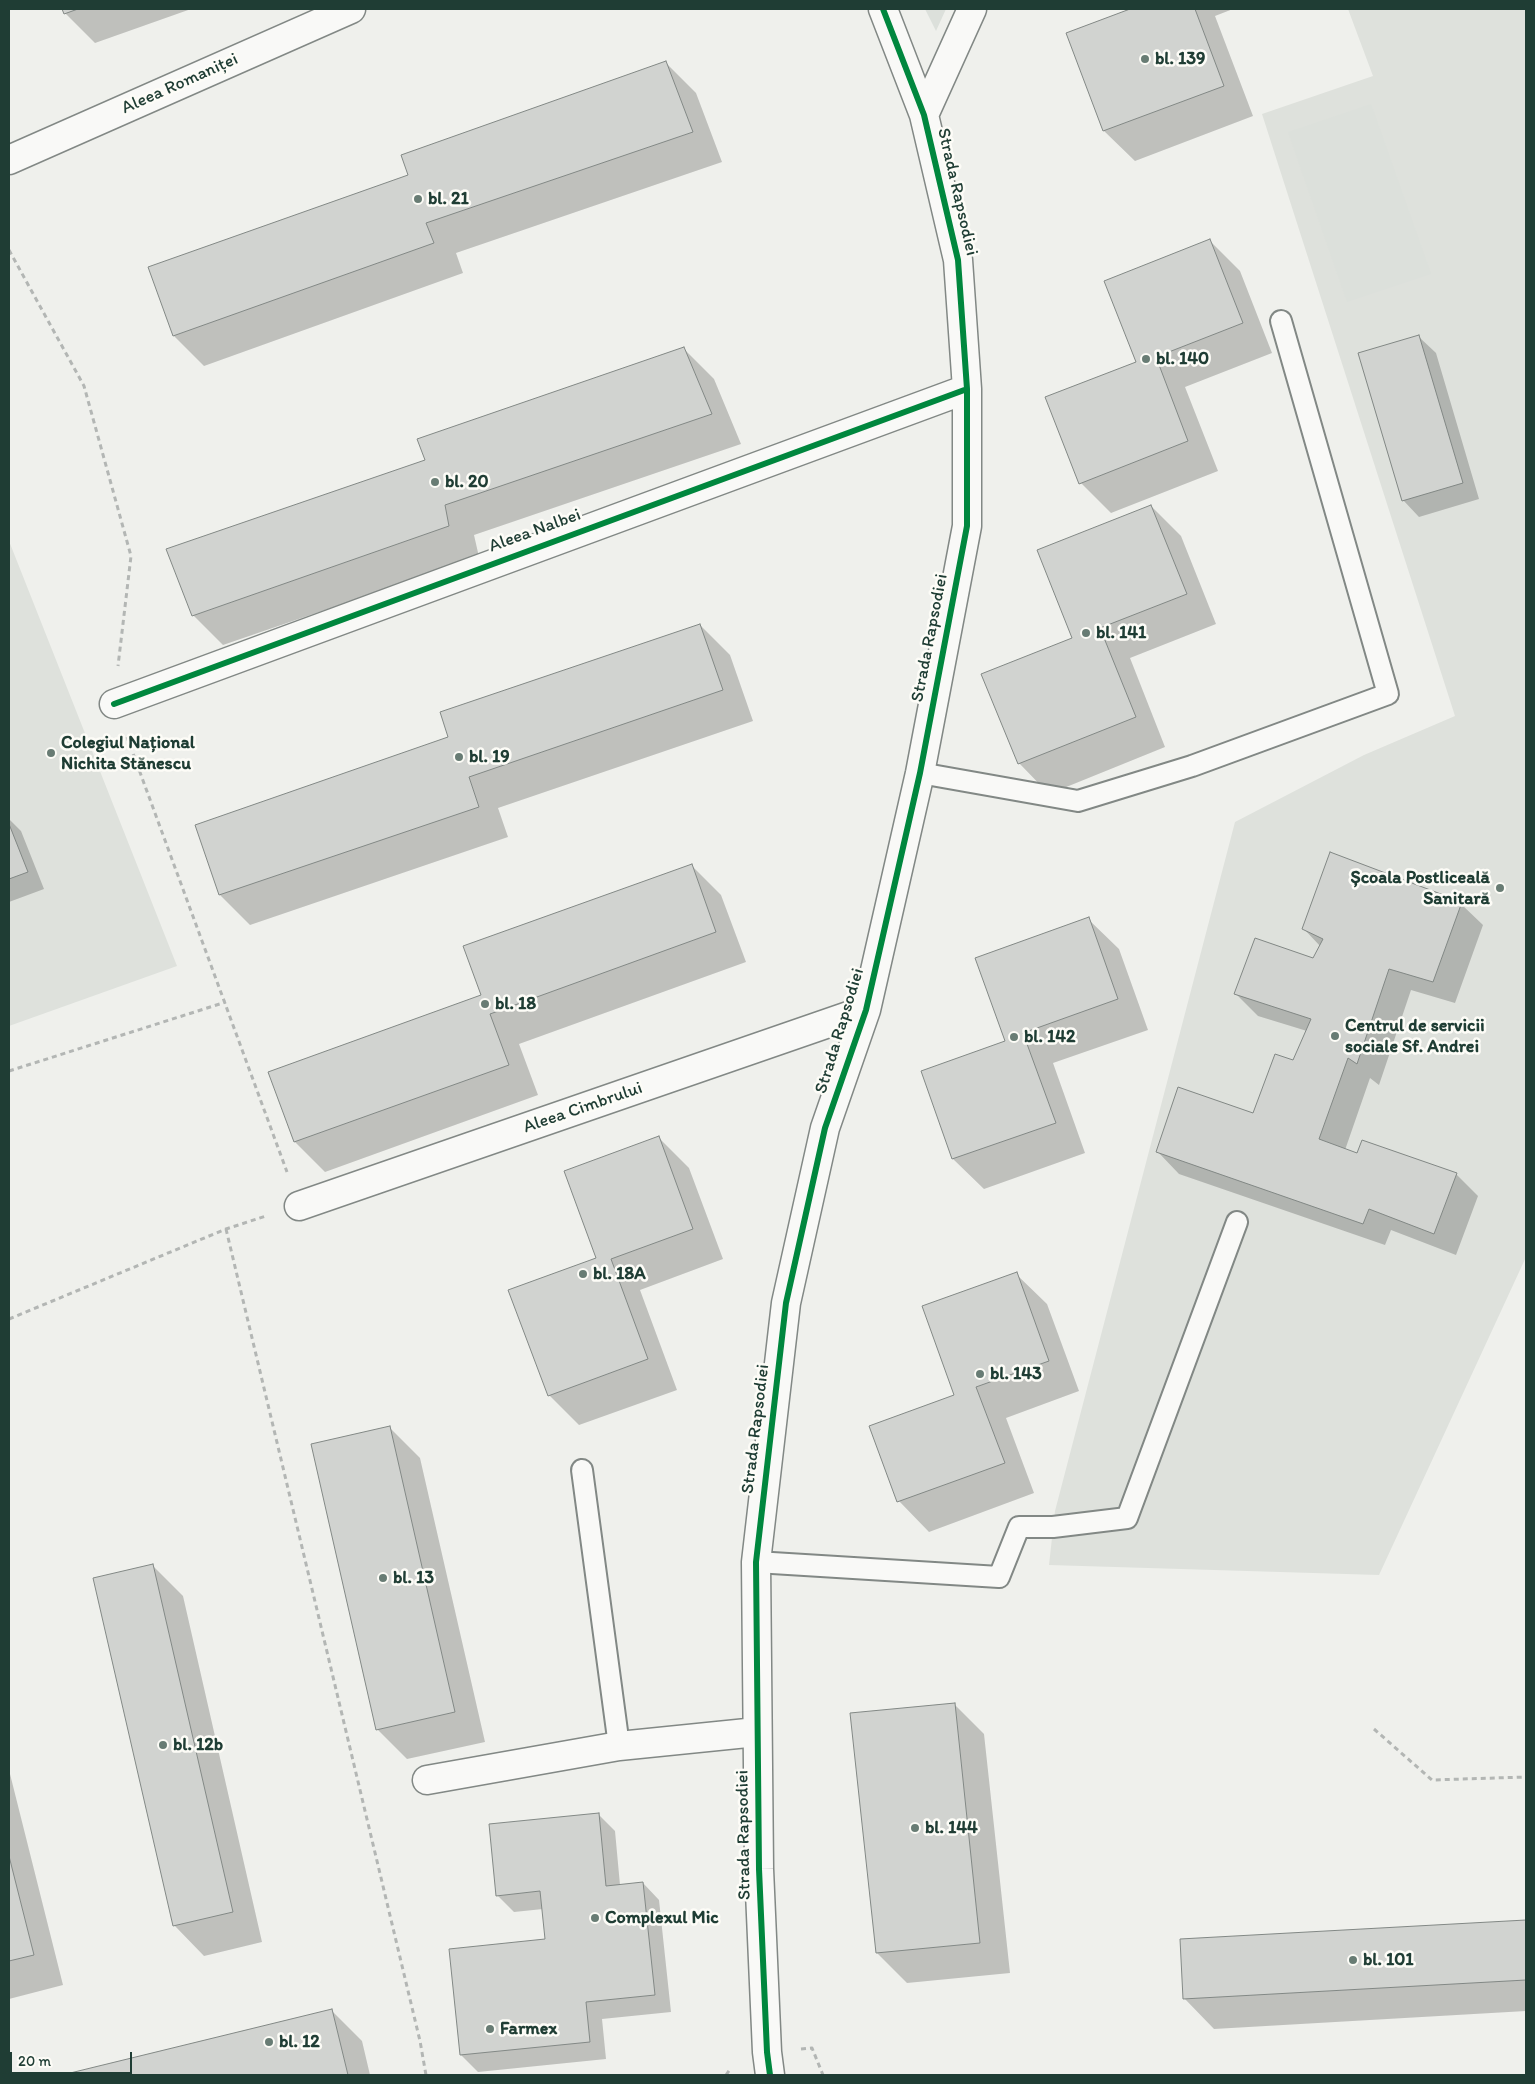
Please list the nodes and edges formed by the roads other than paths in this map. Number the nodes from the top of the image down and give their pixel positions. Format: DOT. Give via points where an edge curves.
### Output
graph roads {
  1 [pos="351,9"];
  2 [pos="883,9"];
  3 [pos="972,9"];
  4 [pos="924,116"];
  5 [pos="9,160"];
  6 [pos="1282,321"];
  7 [pos="967,389"];
  8 [pos="114,704"];
  9 [pos="920,773"];
  10 [pos="866,1010"];
  11 [pos="299,1206"];
  12 [pos="1237,1222"];
  13 [pos="582,1470"];
  14 [pos="756,1562"];
  15 [pos="757,1732"];
  16 [pos="619,1746"];
  17 [pos="427,1780"];
  18 [pos="770,2075"];
  1 -- 5 [label="street, Aleea Romaniței"];
  2 -- 4 [label="street, Strada Rapsodiei"];
  3 -- 4 [label="street, Strada Rapsodiei"];
  4 -- 7 [label="street, Strada Rapsodiei" via="958,260"];
  6 -- 9 [label="lane" via="1388,694 1192,766 1078,801"];
  7 -- 8 [label="street, Aleea Nalbei"];
  7 -- 9 [label="street, Strada Rapsodiei" via="967,526"];
  9 -- 10 [label="street, Strada Rapsodiei"];
  10 -- 11 [label="street, Aleea Cimbrului"];
  10 -- 14 [label="street, Strada Rapsodiei" via="825,1128 786,1303"];
  12 -- 14 [label="lane" via="1127,1518 1053,1527 1018,1527 999,1577"];
  13 -- 16 [label="lane"];
  14 -- 15 [label="street, Strada Rapsodiei"];
  15 -- 16 [label="street"];
  15 -- 18 [label="street, Strada Rapsodiei" via="759,1869"];
  16 -- 17 [label="street"];
}
